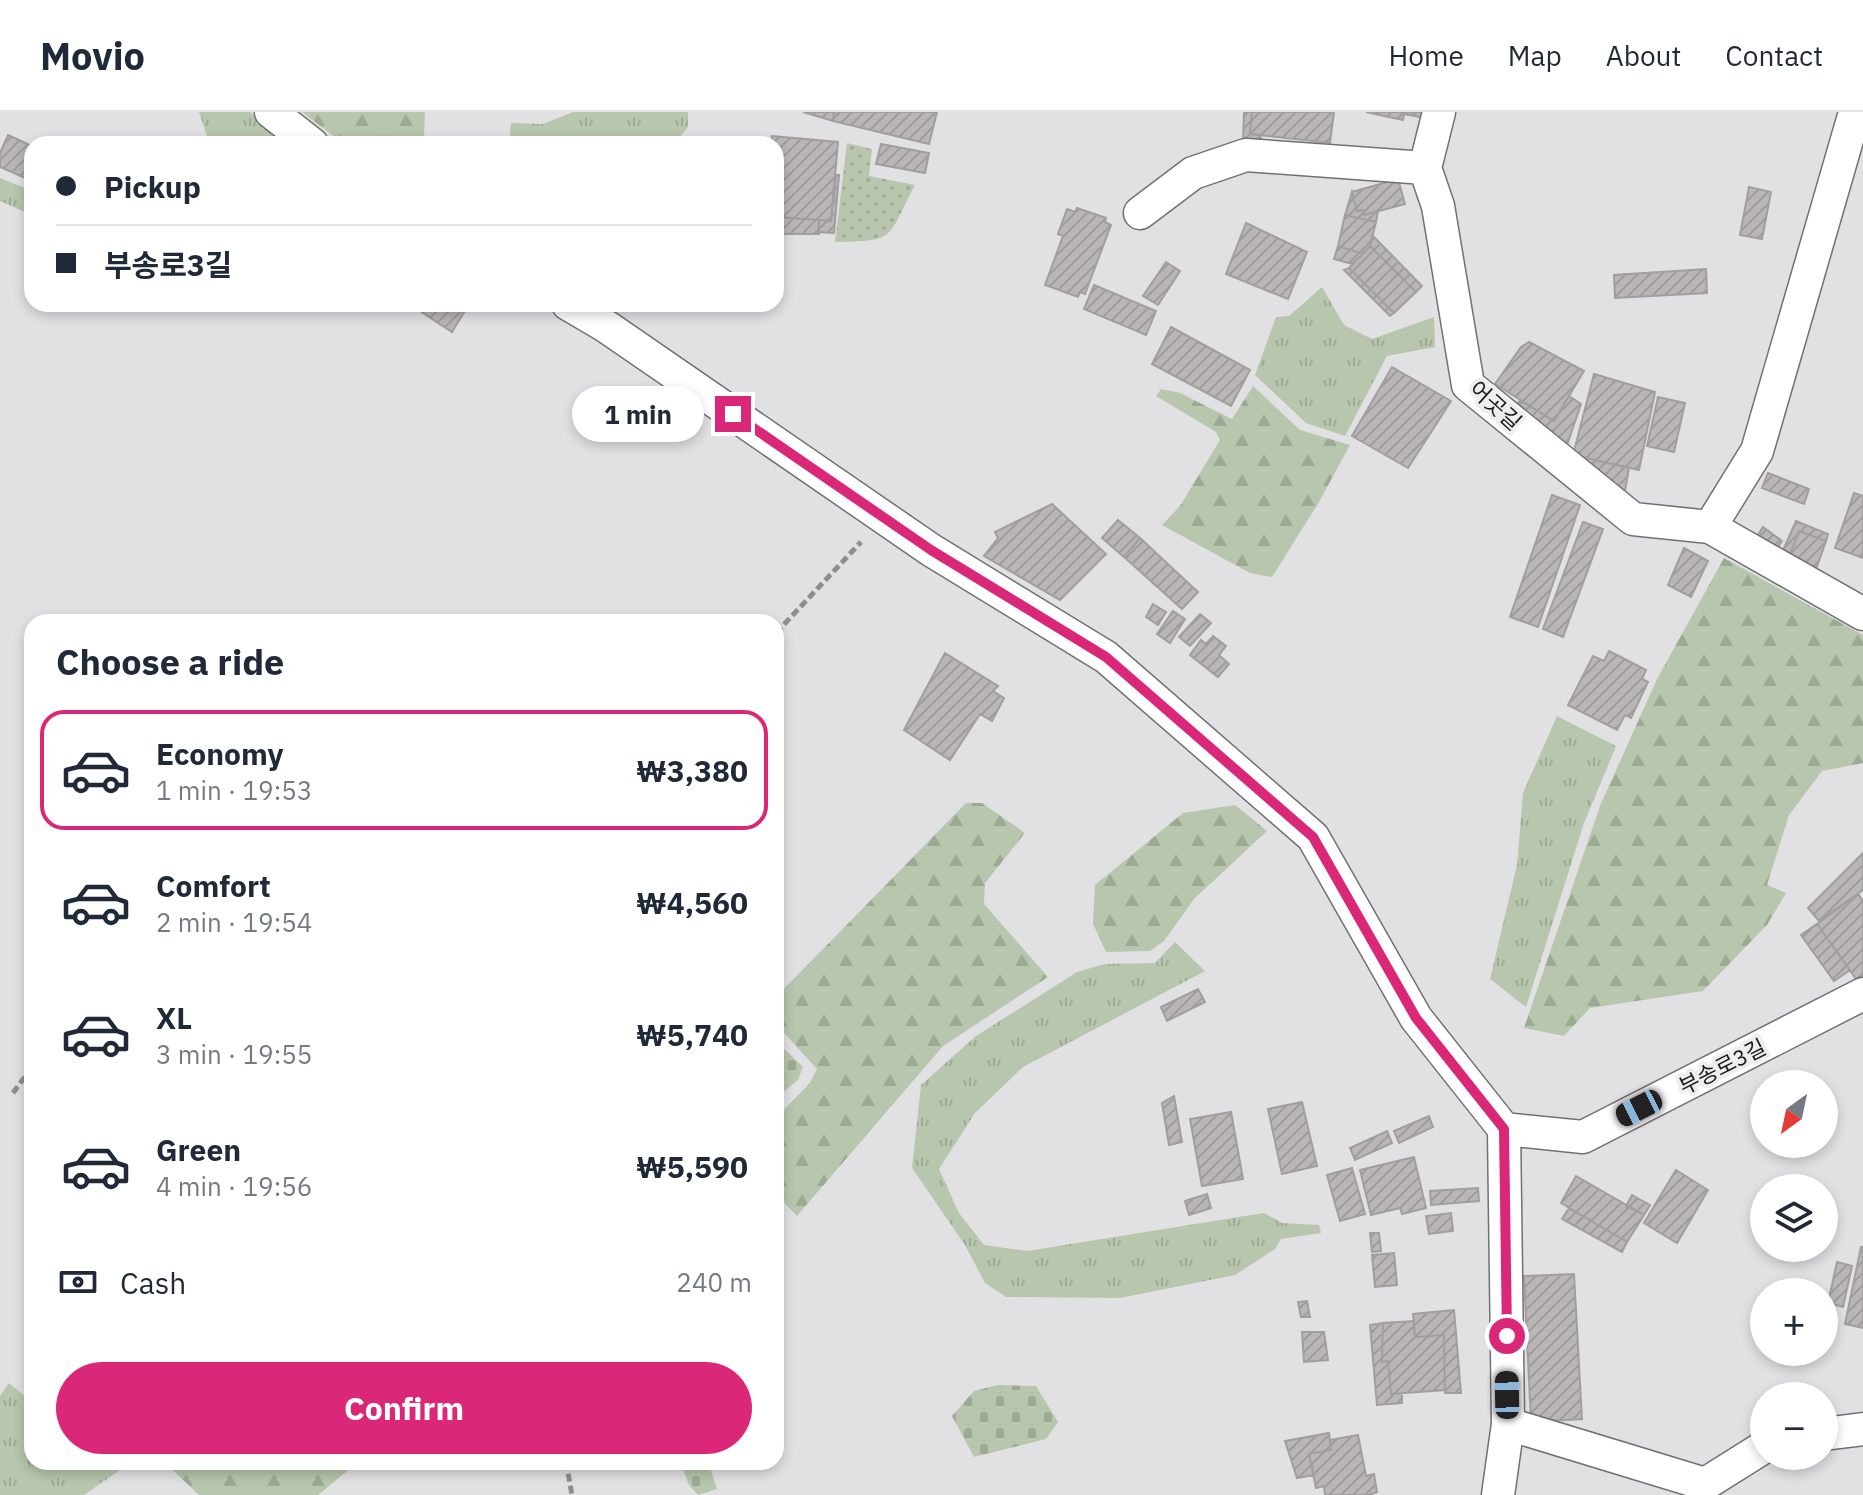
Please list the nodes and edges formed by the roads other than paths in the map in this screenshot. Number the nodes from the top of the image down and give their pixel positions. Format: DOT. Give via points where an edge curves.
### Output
graph roads {
  1 [pos="271,112"];
  2 [pos="1439,112"];
  3 [pos="1860,112"];
  4 [pos="302,136"];
  5 [pos="1425,168"];
  6 [pos="1140,213"];
  7 [pos="582,312"];
  8 [pos="1710,527"];
  9 [pos="1863,614"];
  10 [pos="1863,994"];
  11 [pos="1504,1129"];
  12 [pos="1508,1424"];
  13 [pos="1863,1429"];
  14 [pos="1838,1432"];
  15 [pos="1750,1456"];
  16 [pos="1498,1495"];
  1 -- 4 [label="street"];
  2 -- 5 [label="street"];
  3 -- 8 [label="street" via="1853,119 1757,451"];
  5 -- 6 [label="street" via="1246,155 1193,173"];
  5 -- 8 [label="street, 어곳길" via="1438,206 1468,385 1633,519"];
  7 -- 11 [label="street" via="884,518 1106,657 1313,837 1416,1018"];
  8 -- 9 [label="street, 어곳길"];
  10 -- 11 [label="street, 부송로3길" via="1583,1137"];
  11 -- 12 [label="street"];
  12 -- 15 [label="street" via="1687,1482 1705,1484"];
  12 -- 16 [label="street"];
  13 -- 14 [label="street"];
}
